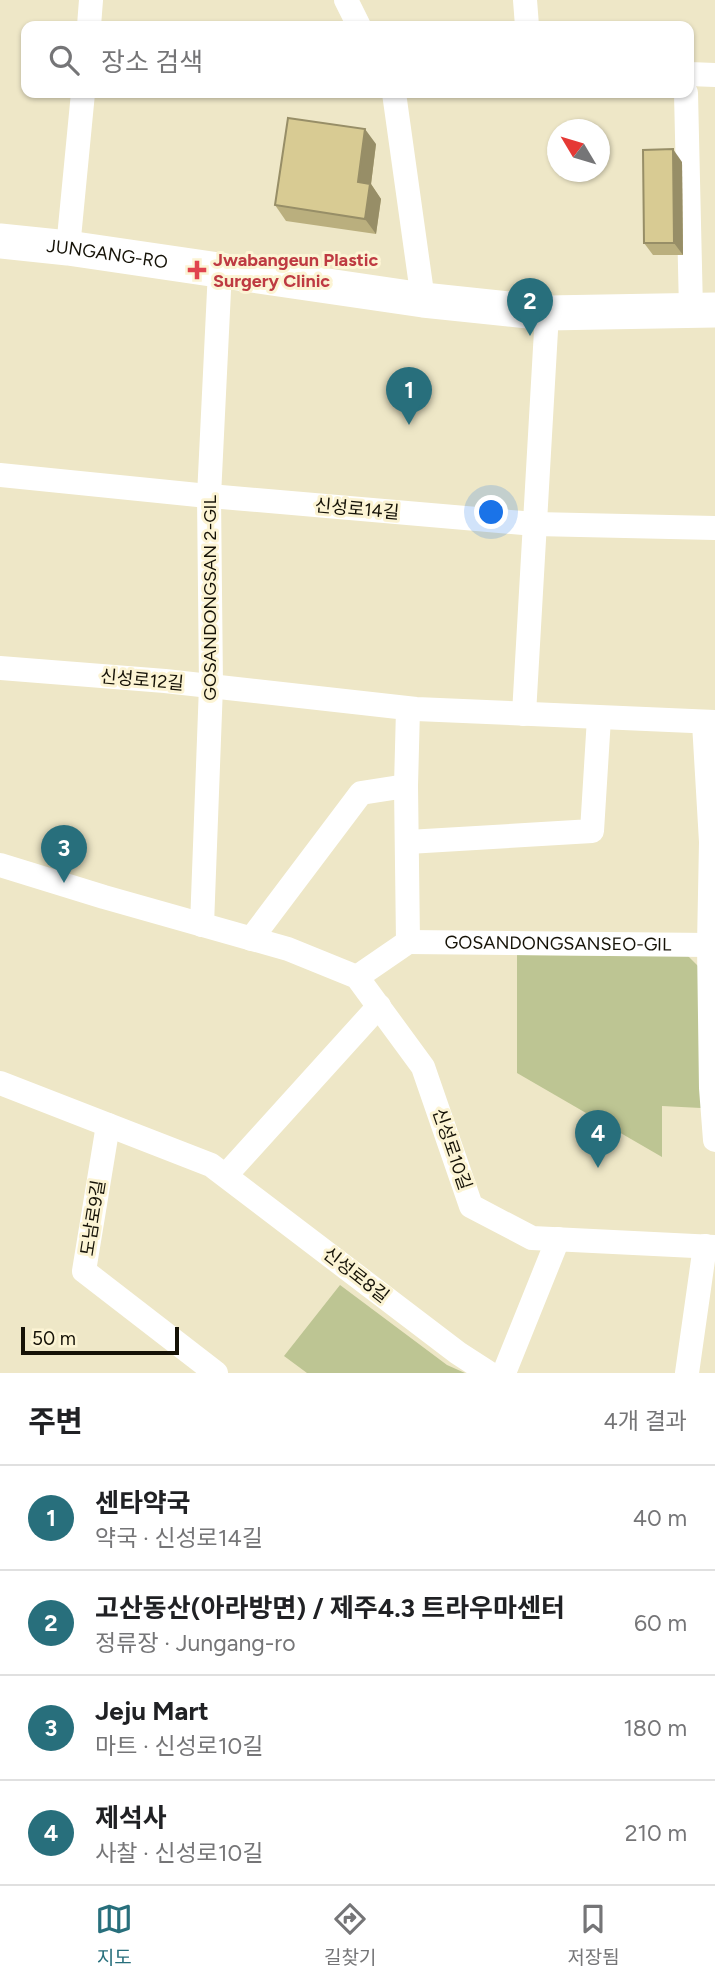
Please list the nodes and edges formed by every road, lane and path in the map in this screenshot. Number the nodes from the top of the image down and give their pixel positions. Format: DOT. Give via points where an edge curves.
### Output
graph roads {
  1 [pos="91,0"];
  2 [pos="346,0"];
  3 [pos="525,0"];
  4 [pos="89,21"];
  5 [pos="356,21"];
  6 [pos="527,21"];
  7 [pos="694,75"];
  8 [pos="715,75"];
  9 [pos="83,98"];
  10 [pos="395,98"];
  11 [pos="686,98"];
  12 [pos="0,241"];
  13 [pos="68,248"];
  14 [pos="220,271"];
  15 [pos="423,300"];
  16 [pos="703,310"];
  17 [pos="547,313"];
  18 [pos="0,475"];
  19 [pos="209,496"];
  20 [pos="535,524"];
  21 [pos="715,528"];
  22 [pos="0,668"];
  23 [pos="211,687"];
  24 [pos="408,709"];
  25 [pos="524,714"];
  26 [pos="599,718"];
  27 [pos="709,722"];
  28 [pos="406,786"];
  29 [pos="408,842"];
  30 [pos="713,842"];
  31 [pos="0,864"];
  32 [pos="202,925"];
  33 [pos="251,939"];
  34 [pos="408,943"];
  35 [pos="709,945"];
  36 [pos="357,977"];
  37 [pos="379,1006"];
  38 [pos="0,1083"];
  39 [pos="713,1088"];
  40 [pos="108,1125"];
  41 [pos="715,1140"];
  42 [pos="226,1175"];
  43 [pos="558,1239"];
  44 [pos="710,1247"];
  45 [pos="216,1373"];
  46 [pos="489,1373"];
  47 [pos="504,1373"];
  48 [pos="687,1373"];
  1 -- 4 [label="street"];
  2 -- 5 [label="street"];
  3 -- 6 [label="street"];
  7 -- 8 [label="street"];
  9 -- 13 [label="street"];
  10 -- 15 [label="street"];
  11 -- 16 [label="street"];
  12 -- 13 [label="main road, JUNGANG-RO"];
  13 -- 14 [label="main road, JUNGANG-RO"];
  14 -- 15 [label="main road, JUNGANG-RO"];
  14 -- 19 [label="street, GOSANDONGSAN 2-GIL"];
  15 -- 17 [label="main road, JUNGANG-RO"];
  16 -- 17 [label="main road, JUNGANG-RO"];
  17 -- 20 [label="street"];
  18 -- 19 [label="street, 신성로14길"];
  19 -- 20 [label="street, 신성로14길"];
  19 -- 23 [label="street, GOSANDONGSAN 2-GIL"];
  20 -- 21 [label="street, 신성로14길"];
  20 -- 25 [label="street"];
  22 -- 23 [label="street, 신성로12길"];
  23 -- 24 [label="street, 신성로12길"];
  23 -- 32 [label="street, GOSANDONGSAN 2-GIL"];
  24 -- 25 [label="street, 신성로12길"];
  24 -- 28 [label="street"];
  25 -- 26 [label="street, 신성로12길"];
  26 -- 27 [label="street, 신성로12길"];
  26 -- 29 [label="street" via="592,831"];
  27 -- 30 [label="street"];
  28 -- 29 [label="street"];
  28 -- 33 [label="street" via="361,793"];
  29 -- 34 [label="street"];
  30 -- 35 [label="street"];
  31 -- 32 [label="street"];
  32 -- 33 [label="street"];
  33 -- 36 [label="street"];
  34 -- 35 [label="street, GOSANDONGSANSEO-GIL"];
  34 -- 36 [label="street"];
  35 -- 39 [label="street"];
  36 -- 37 [label="street, 신성로10길"];
  37 -- 42 [label="street"];
  37 -- 43 [label="street, 신성로10길" via="423,1067 471,1206 533,1238"];
  38 -- 40 [label="street, 신성로8길"];
  39 -- 41 [label="street"];
  40 -- 42 [label="street, 신성로8길"];
  40 -- 45 [label="street, 도남로9길" via="84,1271"];
  42 -- 46 [label="street, 신성로8길"];
  43 -- 44 [label="street, 신성로10길"];
  43 -- 47 [label="street"];
  44 -- 48 [label="street"];
}
